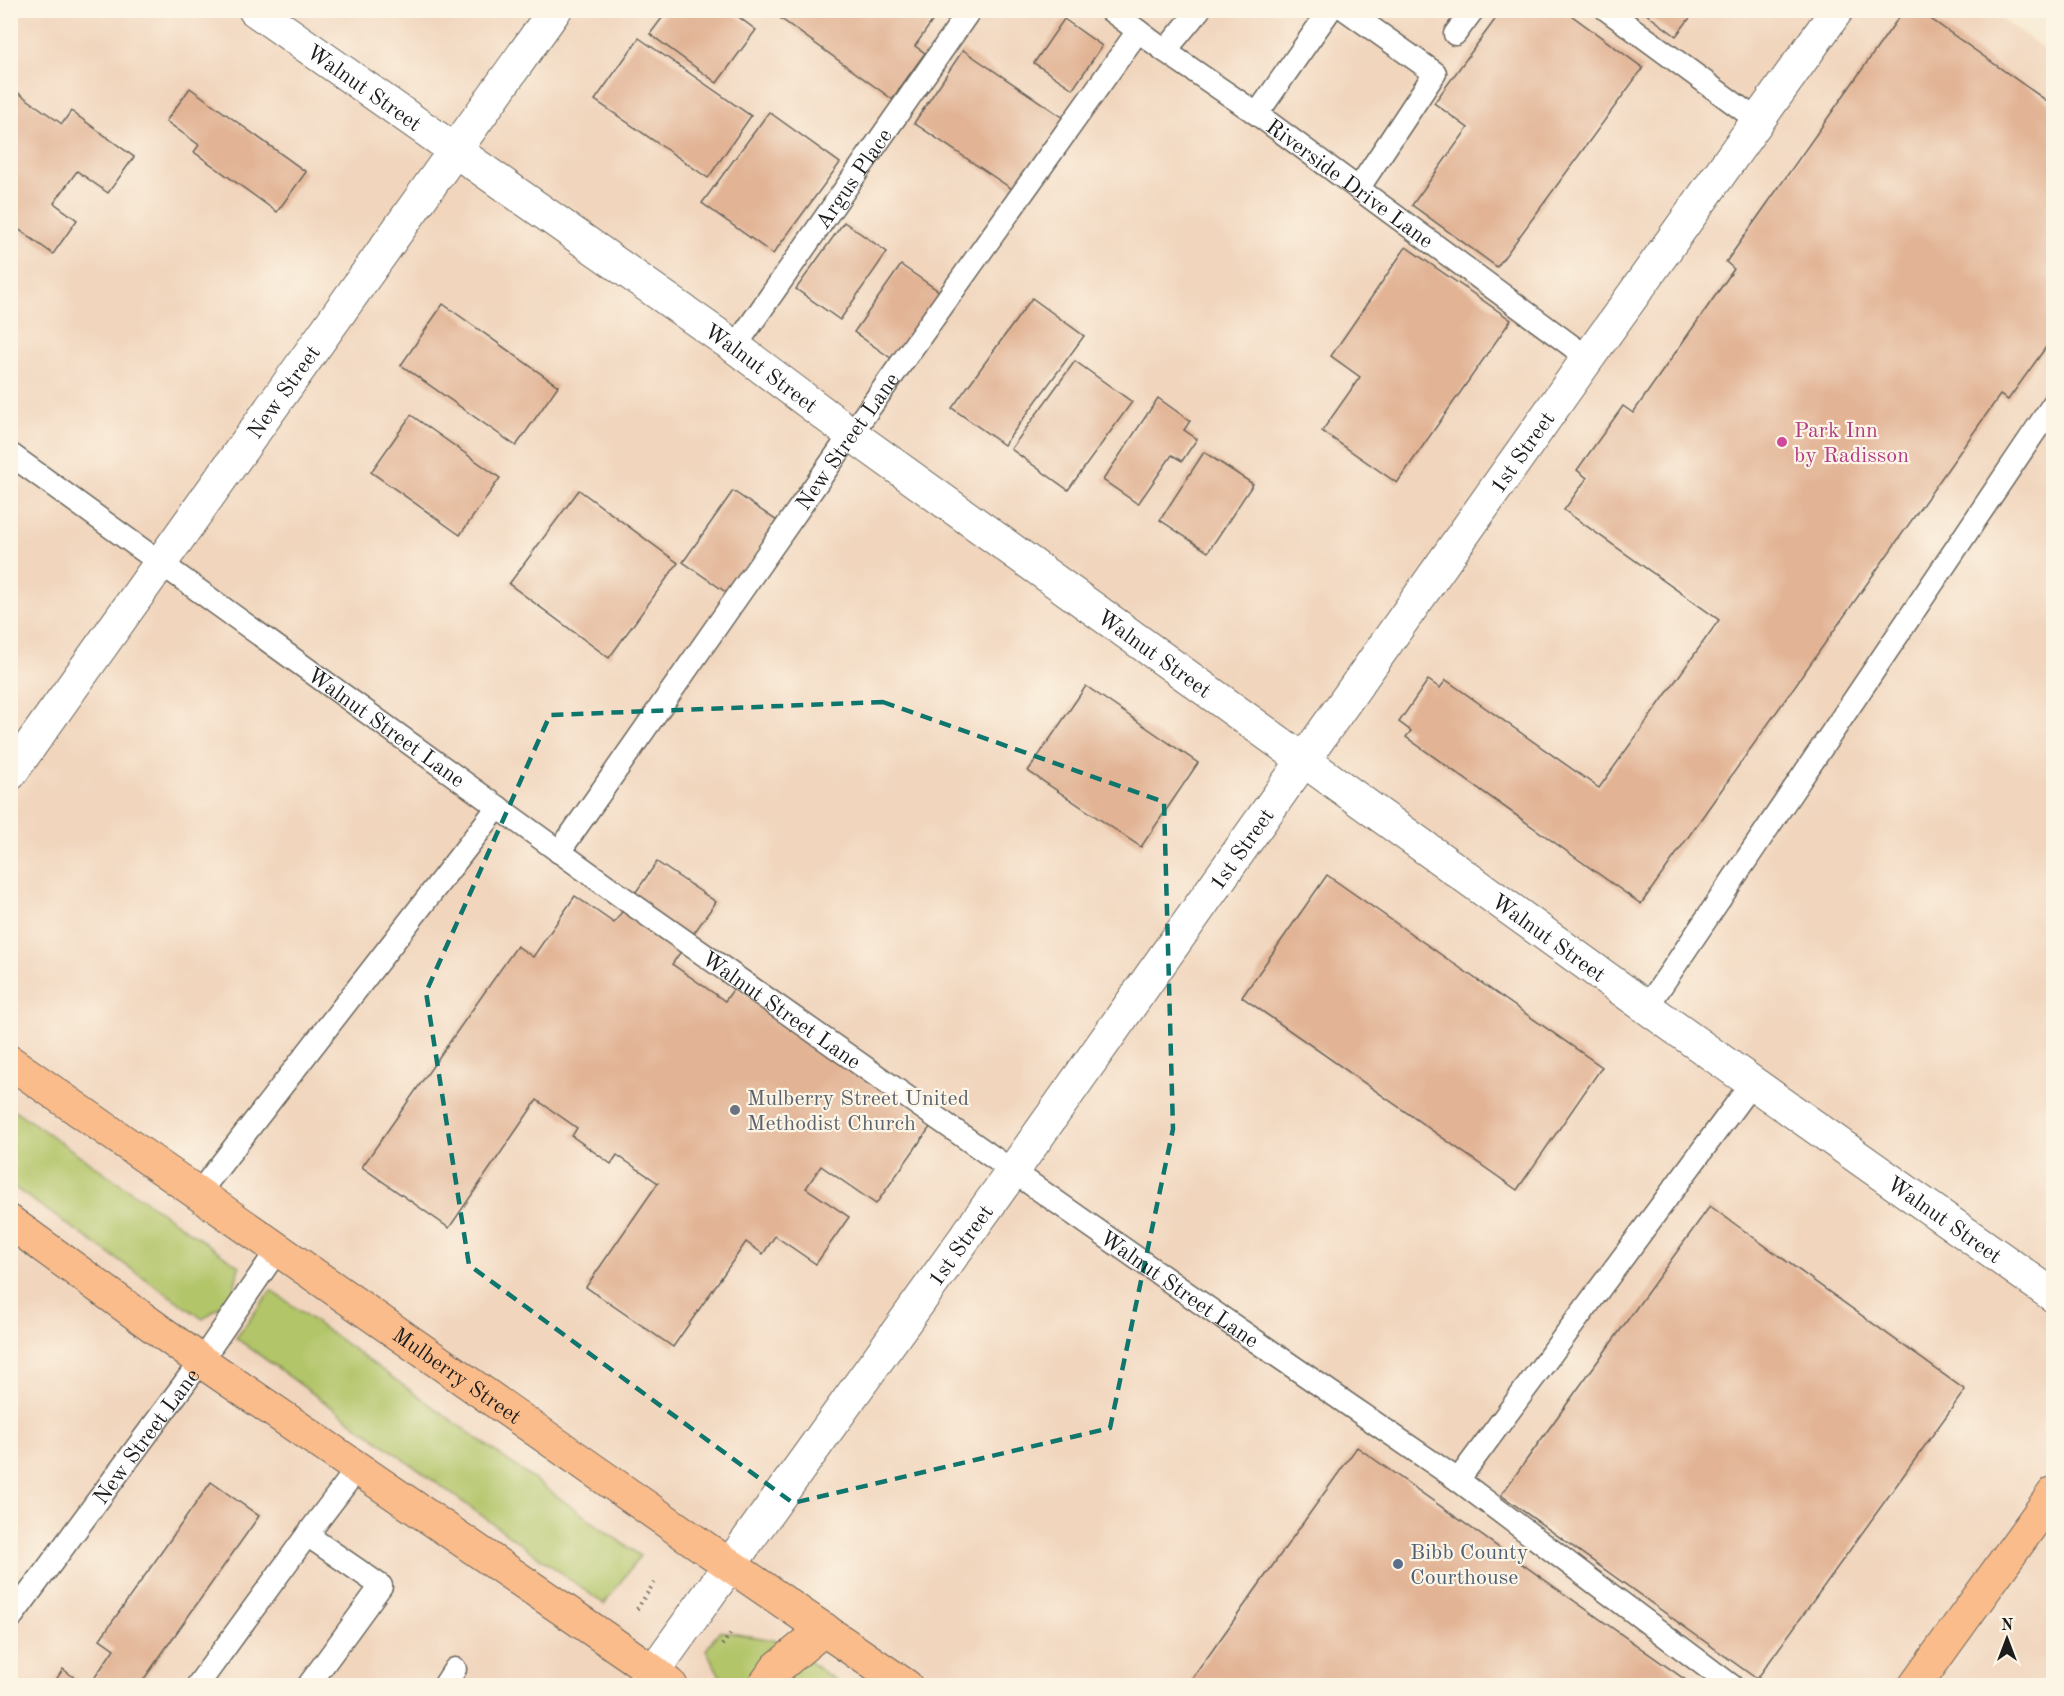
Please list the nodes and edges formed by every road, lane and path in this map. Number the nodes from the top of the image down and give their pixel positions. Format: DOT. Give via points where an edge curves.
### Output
graph roads {
  1 [pos="255,10"];
  2 [pos="555,10"];
  3 [pos="970,10"];
  4 [pos="1110,10"];
  5 [pos="1199,10"];
  6 [pos="1330,10"];
  7 [pos="1346,10"];
  8 [pos="1473,10"];
  9 [pos="1607,10"];
  10 [pos="1837,10"];
  11 [pos="1138,31"];
  12 [pos="1455,34"];
  13 [pos="1165,51"];
  14 [pos="1257,114"];
  15 [pos="1758,121"];
  16 [pos="455,150"];
  17 [pos="1358,189"];
  18 [pos="735,347"];
  19 [pos="1588,358"];
  20 [pos="2054,404"];
  21 [pos="852,434"];
  22 [pos="10,454"];
  23 [pos="160,562"];
  24 [pos="1304,760"];
  25 [pos="10,774"];
  26 [pos="498,807"];
  27 [pos="559,852"];
  28 [pos="1647,1007"];
  29 [pos="11,1064"];
  30 [pos="1752,1083"];
  31 [pos="1013,1171"];
  32 [pos="198,1194"];
  33 [pos="10,1222"];
  34 [pos="278,1249"];
  35 [pos="2054,1296"];
  36 [pos="201,1361"];
  37 [pos="357,1468"];
  38 [pos="1458,1480"];
  39 [pos="2054,1493"];
  40 [pos="307,1535"];
  41 [pos="729,1564"];
  42 [pos="656,1580"];
  43 [pos="637,1609"];
  44 [pos="10,1619"];
  45 [pos="824,1629"];
  46 [pos="656,1681"];
  47 [pos="197,1686"];
  48 [pos="308,1686"];
  49 [pos="764,1686"];
  50 [pos="906,1686"];
  51 [pos="1732,1686"];
  52 [pos="1915,1686"];
  1 -- 16 [label="street, Walnut Street"];
  2 -- 16 [label="street, New Street"];
  3 -- 18 [label="lane, Argus Place"];
  4 -- 11 [label="lane, Riverside Drive Lane"];
  5 -- 13 [label="lane"];
  6 -- 14 [label="lane"];
  7 -- 17 [label="lane" via="1435,73"];
  8 -- 12 [label="lane"];
  9 -- 15 [label="lane"];
  10 -- 15 [label="street, 1st Street"];
  11 -- 13 [label="lane, Riverside Drive Lane"];
  11 -- 21 [label="lane, New Street Lane"];
  13 -- 14 [label="lane, Riverside Drive Lane"];
  14 -- 17 [label="lane, Riverside Drive Lane"];
  15 -- 19 [label="street, 1st Street"];
  16 -- 18 [label="street, Walnut Street"];
  16 -- 23 [label="street, New Street"];
  17 -- 19 [label="lane, Riverside Drive Lane"];
  18 -- 21 [label="street, Walnut Street"];
  19 -- 24 [label="street, 1st Street"];
  20 -- 28 [label="lane"];
  21 -- 24 [label="street, Walnut Street"];
  21 -- 27 [label="lane, New Street Lane"];
  22 -- 23 [label="lane, Walnut Street Lane"];
  23 -- 25 [label="street, New Street"];
  23 -- 26 [label="lane, Walnut Street Lane"];
  24 -- 28 [label="street, Walnut Street"];
  24 -- 31 [label="street, 1st Street"];
  26 -- 27 [label="lane, Walnut Street Lane"];
  26 -- 32 [label="lane"];
  27 -- 31 [label="lane, Walnut Street Lane"];
  28 -- 30 [label="street, Walnut Street"];
  29 -- 32 [label="main road, Mulberry Street"];
  30 -- 35 [label="street, Walnut Street"];
  30 -- 38 [label="lane"];
  31 -- 38 [label="lane, Walnut Street Lane"];
  31 -- 41 [label="street, 1st Street"];
  32 -- 34 [label="main road, Mulberry Street"];
  33 -- 36 [label="main road"];
  34 -- 36 [label="lane, New Street Lane"];
  34 -- 41 [label="main road, Mulberry Street"];
  36 -- 37 [label="main road"];
  36 -- 44 [label="lane, New Street Lane"];
  37 -- 40 [label="lane"];
  37 -- 46 [label="main road"];
  38 -- 51 [label="lane, Walnut Street Lane"];
  39 -- 52 [label="main road"];
  40 -- 47 [label="lane"];
  40 -- 48 [label="lane" via="381,1586"];
  41 -- 45 [label="main road, Mulberry Street"];
  41 -- 46 [label="street, 1st Street"];
  42 -- 43 [label="path"];
  45 -- 49 [label="main road" via="777,1668"];
  45 -- 50 [label="main road, Mulberry Street"];
}
